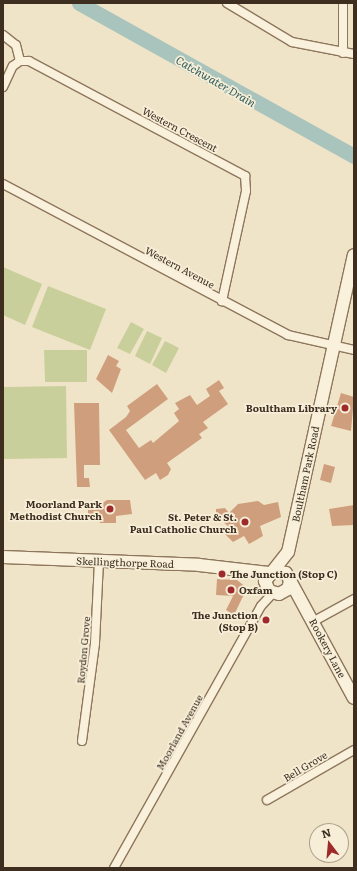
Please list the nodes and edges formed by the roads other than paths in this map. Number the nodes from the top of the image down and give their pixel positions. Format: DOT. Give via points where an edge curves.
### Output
graph roads {
  1 [pos="227,3"];
  2 [pos="343,3"];
  3 [pos="3,35"];
  4 [pos="342,53"];
  5 [pos="354,54"];
  6 [pos="20,61"];
  7 [pos="3,87"];
  8 [pos="3,184"];
  9 [pos="354,255"];
  10 [pos="222,301"];
  11 [pos="333,345"];
  12 [pos="354,350"];
  13 [pos="288,552"];
  14 [pos="3,557"];
  15 [pos="99,561"];
  16 [pos="288,577"];
  17 [pos="271,583"];
  18 [pos="300,599"];
  19 [pos="354,599"];
  20 [pos="314,621"];
  21 [pos="354,698"];
  22 [pos="82,741"];
  23 [pos="354,750"];
  24 [pos="267,800"];
  25 [pos="114,868"];
  1 -- 4 [label="street" via="292,42"];
  2 -- 4 [label="street"];
  3 -- 6 [label="street" via="16,45"];
  4 -- 5 [label="street"];
  6 -- 7 [label="street" via="12,66"];
  6 -- 10 [label="street, Western Crescent" via="29,61 245,176 246,192"];
  8 -- 10 [label="street, Western Avenue"];
  9 -- 11 [label="street, Boultham Park Road"];
  10 -- 11 [label="street, Western Avenue" via="288,335"];
  11 -- 12 [label="street, Western Avenue"];
  11 -- 13 [label="street, Boultham Park Road"];
  13 -- 16 [label="street, Boultham Park Road"];
  13 -- 17 [label="street"];
  14 -- 15 [label="street, Skellingthorpe Road"];
  15 -- 17 [label="street, Skellingthorpe Road" via="246,569"];
  15 -- 22 [label="street, Roydon Grove" via="95,643"];
  16 -- 17 [label="street"];
  16 -- 17 [label="street"];
  16 -- 18 [label="street, Rookery Lane"];
  17 -- 18 [label="street"];
  17 -- 25 [label="street, Moorland Avenue" via="261,606"];
  18 -- 20 [label="street, Rookery Lane"];
  19 -- 20 [label="street"];
  20 -- 21 [label="street, Rookery Lane"];
  23 -- 24 [label="street, Bell Grove"];
}
